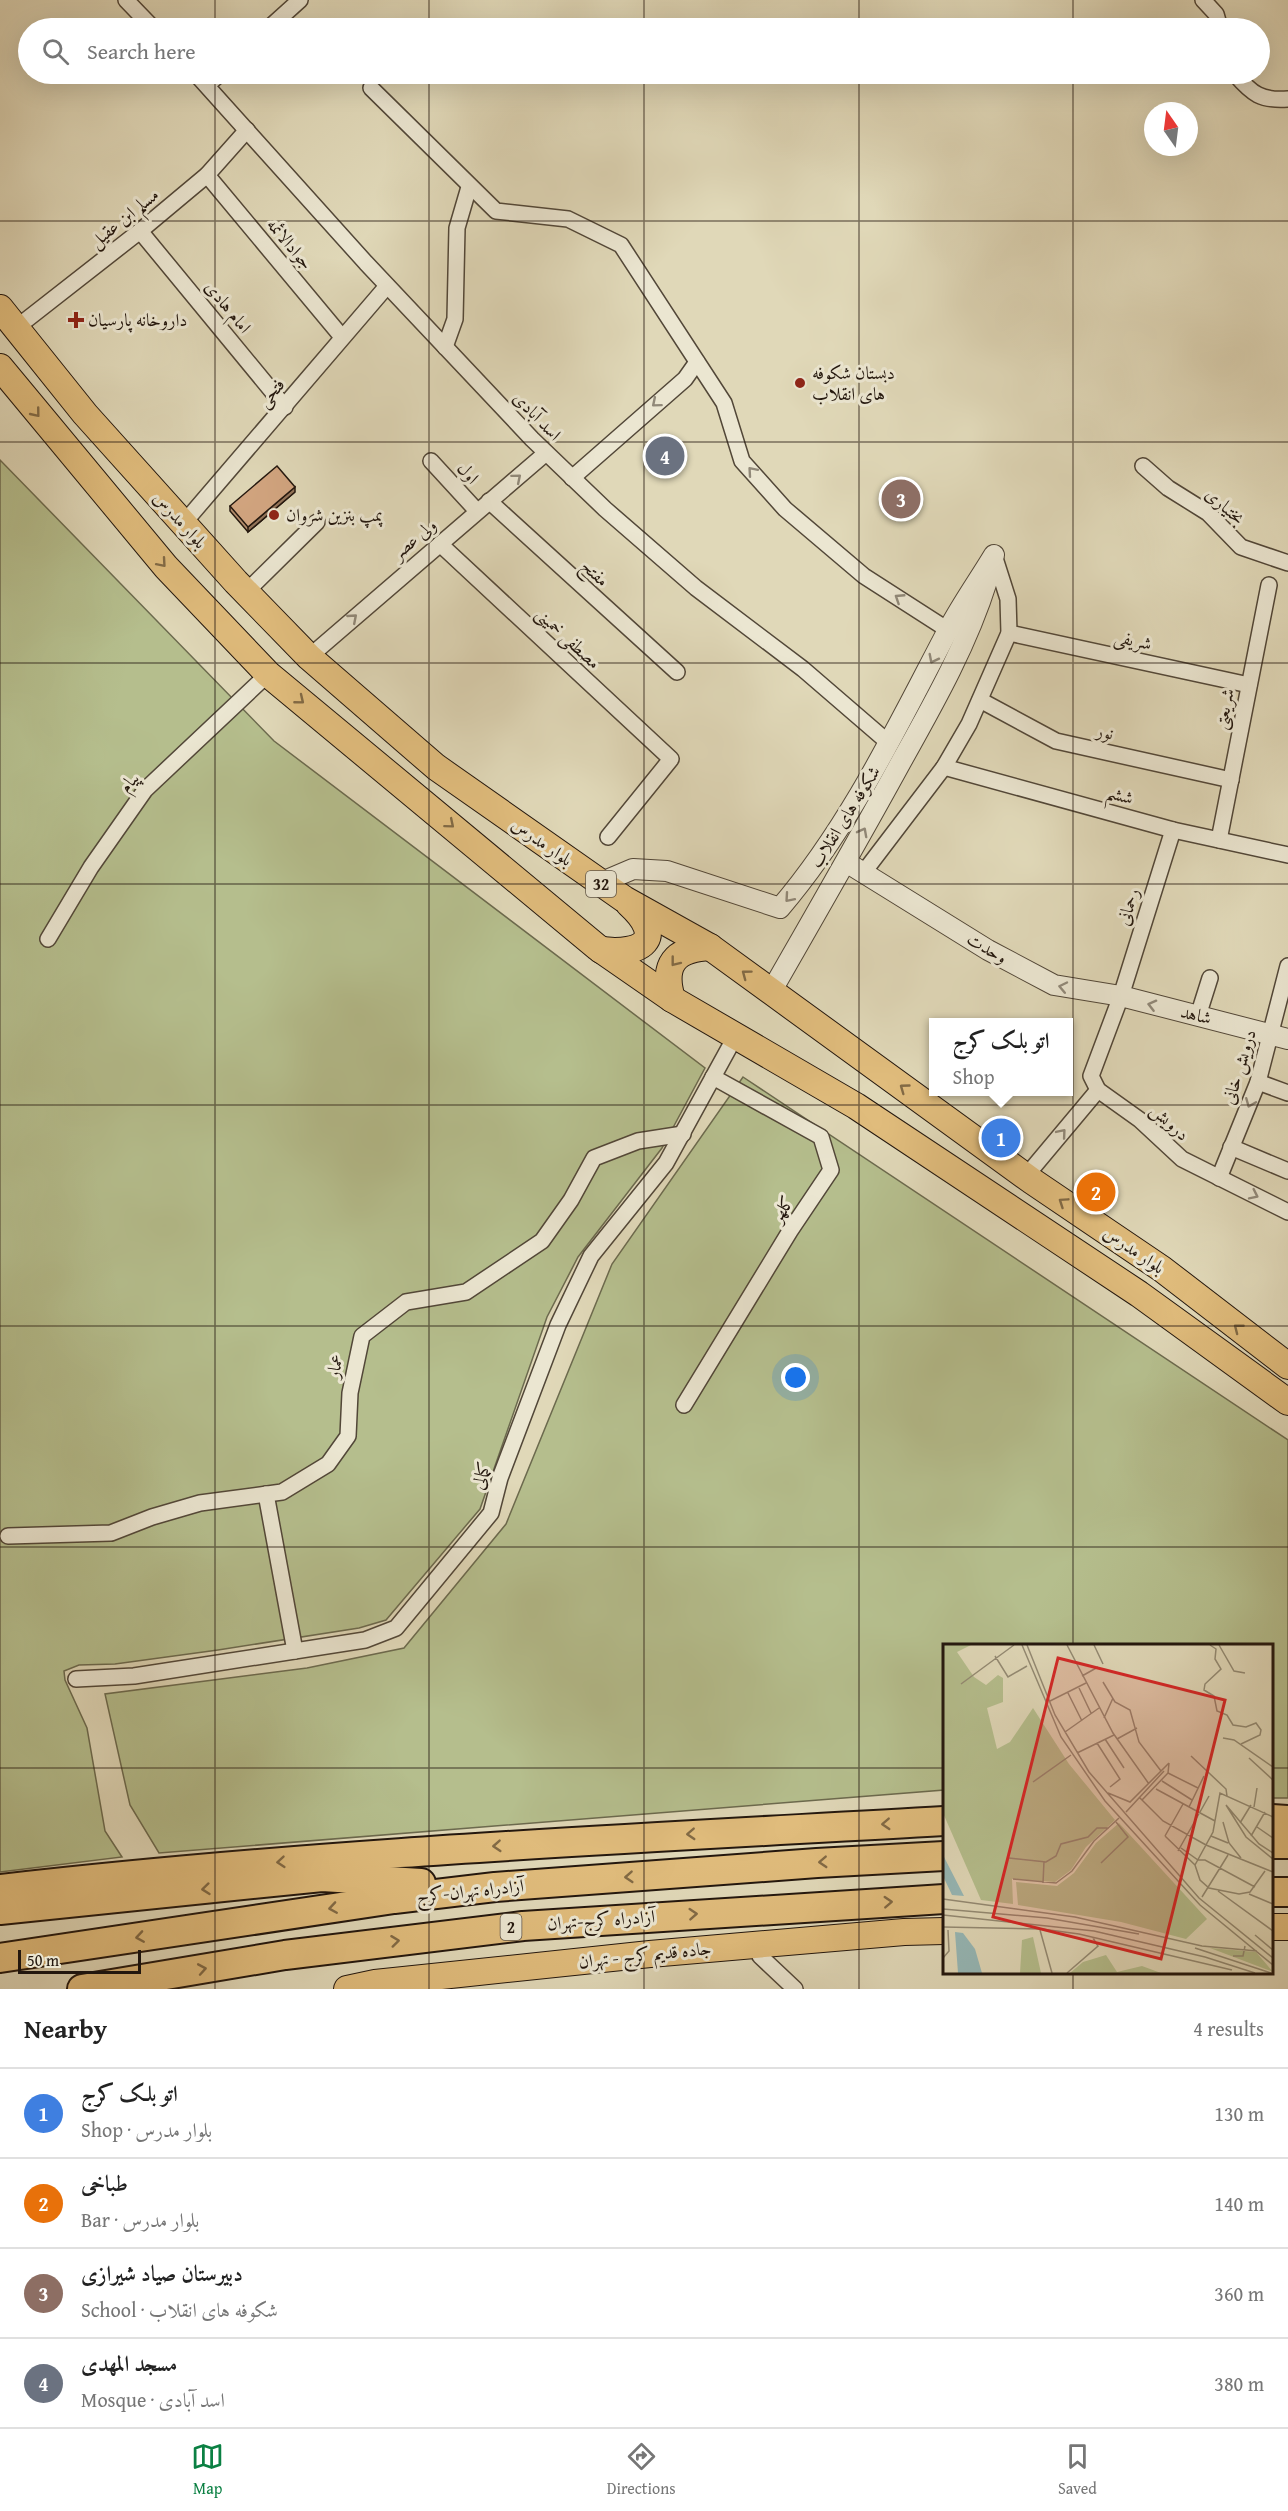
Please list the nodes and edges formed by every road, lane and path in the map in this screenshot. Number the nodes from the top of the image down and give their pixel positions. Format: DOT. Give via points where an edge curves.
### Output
graph roads {
  1 [pos="126,0"];
  2 [pos="300,0"];
  3 [pos="1203,0"];
  4 [pos="143,18"];
  5 [pos="280,18"];
  6 [pos="1217,18"];
  7 [pos="1243,84"];
  8 [pos="207,85"];
  9 [pos="371,88"];
  10 [pos="1288,99"];
  11 [pos="248,130"];
  12 [pos="207,175"];
  13 [pos="469,187"];
  14 [pos="140,231"];
  15 [pos="387,286"];
  16 [pos="0,308"];
  17 [pos="16,328"];
  18 [pos="342,337"];
  19 [pos="445,347"];
  20 [pos="697,362"];
  21 [pos="0,367"];
  22 [pos="285,407"];
  23 [pos="546,453"];
  24 [pos="431,460"];
  25 [pos="1143,466"];
  26 [pos="572,478"];
  27 [pos="489,501"];
  28 [pos="477,511"];
  29 [pos="317,522"];
  30 [pos="183,524"];
  31 [pos="440,544"];
  32 [pos="994,555"];
  33 [pos="1288,562"];
  34 [pos="1269,585"];
  35 [pos="246,592"];
  36 [pos="948,630"];
  37 [pos="1009,633"];
  38 [pos="309,657"];
  39 [pos="677,672"];
  40 [pos="268,674"];
  41 [pos="1249,685"];
  42 [pos="980,700"];
  43 [pos="890,744"];
  44 [pos="944,767"];
  45 [pos="1231,780"];
  46 [pos="1173,830"];
  47 [pos="608,837"];
  48 [pos="1219,840"];
  49 [pos="1288,855"];
  50 [pos="846,862"];
  51 [pos="864,872"];
  52 [pos="600,883"];
  53 [pos="624,899"];
  54 [pos="48,939"];
  55 [pos="710,946"];
  56 [pos="601,950"];
  57 [pos="1288,966"];
  58 [pos="1210,978"];
  59 [pos="771,992"];
  60 [pos="1121,996"];
  61 [pos="672,999"];
  62 [pos="1198,1016"];
  63 [pos="1279,1036"];
  64 [pos="735,1037"];
  65 [pos="713,1077"];
  66 [pos="1258,1082"];
  67 [pos="1098,1089"];
  68 [pos="1288,1094"];
  69 [pos="683,1134"];
  70 [pos="1232,1148"];
  71 [pos="1288,1171"];
  72 [pos="1026,1176"];
  73 [pos="1219,1178"];
  74 [pos="1288,1212"];
  75 [pos="1287,1365"];
  76 [pos="1288,1402"];
  77 [pos="684,1405"];
  78 [pos="266,1494"];
  79 [pos="8,1536"];
  80 [pos="295,1651"];
  81 [pos="76,1679"];
  82 [pos="1273,1819"];
  83 [pos="1288,1820"];
  84 [pos="943,1821"];
  85 [pos="943,1856"];
  86 [pos="495,1887"];
  87 [pos="0,1889"];
  88 [pos="943,1899"];
  89 [pos="0,1910"];
  90 [pos="943,1931"];
  91 [pos="1273,1941"];
  92 [pos="943,1942"];
  93 [pos="1288,1942"];
  94 [pos="760,1956"];
  95 [pos="0,1958"];
  96 [pos="82,1989"];
  97 [pos="347,1989"];
  98 [pos="430,1989"];
  99 [pos="795,1989"];
  1 -- 4 [label="street"];
  2 -- 5 [label="street"];
  3 -- 6 [label="street"];
  7 -- 10 [label="street" via="1250,92 1272,100"];
  8 -- 11 [label="street, اسد آبادی"];
  9 -- 13 [label="street"];
  11 -- 12 [label="street, مسلم ابن عقیل"];
  11 -- 15 [label="street, اسد آبادی"];
  12 -- 14 [label="street, مسلم ابن عقیل"];
  12 -- 18 [label="street, جوادالائمه"];
  13 -- 19 [label="street" via="457,228 455,319"];
  13 -- 20 [label="street" via="496,211 568,219 621,245"];
  14 -- 17 [label="street, مسلم ابن عقیل"];
  14 -- 22 [label="street, امام هادی"];
  15 -- 18 [label="street, فتحی"];
  15 -- 19 [label="street, اسد آبادی"];
  16 -- 17 [label="highway, بلوار مدرس / 32"];
  17 -- 30 [label="highway, بلوار مدرس / 32" via="85,414"];
  18 -- 22 [label="street, فتحی"];
  19 -- 23 [label="street, اسد آبادی"];
  20 -- 26 [label="street, one-way" via="686,379"];
  36 -- 20 [label="street, one-way" via="864,576 785,509 742,461 724,403"];
  21 -- 40 [label="highway, بلوار مدرس, one-way" via="165,567"];
  22 -- 30 [label="street, فتحی"];
  23 -- 26 [label="street, اسد آبادی"];
  27 -- 23 [label="street, ولی عصر, one-way"];
  24 -- 28 [label="street, اول"];
  25 -- 33 [label="street, بختیاری" via="1168,488 1208,513 1241,547"];
  26 -- 43 [label="street, اسد آبادی" via="696,588 803,669"];
  27 -- 28 [label="street, ولی عصر"];
  27 -- 39 [label="street, مفتح"];
  28 -- 31 [label="street, ولی عصر"];
  29 -- 35 [label="street"];
  30 -- 35 [label="highway, بلوار مدرس / 32"];
  38 -- 31 [label="street, ولی عصر, one-way"];
  31 -- 47 [label="street, مصطفی خمینی" via="671,759"];
  32 -- 36 [label="street, شکوفه های انقلاب"];
  32 -- 37 [label="street" via="1008,599"];
  50 -- 32 [label="street, شکوفه های انقلاب, one-way" via="971,627"];
  34 -- 41 [label="street, شریعتی"];
  35 -- 38 [label="highway, بلوار مدرس / 32"];
  36 -- 43 [label="street, شکوفه های انقلاب, one-way"];
  37 -- 41 [label="street, شریفی"];
  37 -- 42 [label="street"];
  38 -- 52 [label="highway, بلوار مدرس / 32" via="436,768"];
  40 -- 54 [label="street, پیام" via="145,790 91,867"];
  40 -- 56 [label="highway, بلوار مدرس, one-way"];
  41 -- 45 [label="street, شریعتی"];
  42 -- 44 [label="street"];
  42 -- 45 [label="street, نور" via="1056,741"];
  43 -- 52 [label="street, شکوفه های انقلاب, one-way" via="813,870 780,908 667,871 633,869"];
  44 -- 46 [label="street, ششم"];
  44 -- 51 [label="street"];
  45 -- 48 [label="street, شریعتی"];
  46 -- 48 [label="street, ششم"];
  46 -- 60 [label="street, رحمانی"];
  48 -- 49 [label="street, ششم"];
  50 -- 51 [label="street, شکوفه های انقلاب"];
  50 -- 59 [label="street, شکوفه های انقلاب"];
  60 -- 51 [label="street, وحدت, one-way" via="1054,985 988,950"];
  52 -- 53 [label="highway, بلوار مدرس / 32"];
  53 -- 55 [label="highway, بلوار مدرس / 32"];
  53 -- 56 [label="highway" via="648,927 644,942 635,950"];
  59 -- 55 [label="highway, بلوار مدرس / 32, one-way"];
  55 -- 61 [label="highway, one-way" via="676,956 667,972"];
  56 -- 61 [label="highway, بلوار مدرس"];
  57 -- 63 [label="street, درویش خانی"];
  58 -- 62 [label="street"];
  72 -- 59 [label="highway, بلوار مدرس / 32, one-way"];
  62 -- 60 [label="street, شاهد, one-way"];
  60 -- 67 [label="street, رحمانی" via="1091,1076"];
  61 -- 64 [label="highway, بلوار مدرس"];
  62 -- 63 [label="street, شاهد"];
  63 -- 66 [label="street, درویش خانی"];
  64 -- 65 [label="street, کمالی"];
  64 -- 76 [label="highway, بلوار مدرس" via="856,1106 1157,1307"];
  65 -- 69 [label="street, کمالی"];
  65 -- 77 [label="street, کلهر" via="821,1137 831,1170"];
  66 -- 68 [label="street"];
  66 -- 70 [label="street, درویش خانی, one-way"];
  72 -- 67 [label="street, one-way"];
  67 -- 73 [label="street, درویش" via="1140,1120 1182,1159"];
  69 -- 78 [label="street, عمار" via="638,1141 594,1158 542,1241 466,1292 406,1302 362,1336 350,1393 348,1436 328,1464 282,1492"];
  69 -- 80 [label="street, کمالی" via="666,1163 591,1256 558,1325 490,1513 396,1628 365,1640"];
  70 -- 71 [label="street"];
  70 -- 73 [label="street, درویش خانی"];
  75 -- 72 [label="highway, بلوار مدرس / 32, one-way" via="1162,1269"];
  73 -- 74 [label="street, درویش, one-way"];
  78 -- 79 [label="street, عمار" via="200,1503 111,1533"];
  78 -- 80 [label="street"];
  80 -- 81 [label="street, کمالی" via="134,1676"];
  82 -- 83 [label="highway"];
  84 -- 87 [label="highway, one-way" via="392,1853"];
  85 -- 86 [label="highway, آزادراه تهران-کرج, one-way"];
  86 -- 89 [label="highway, one-way" via="322,1877"];
  86 -- 95 [label="highway, آزادراه تهران-کرج, one-way"];
  96 -- 88 [label="highway, آزادراه کرج-تهران / 2, one-way" via="285,1955 523,1926"];
  90 -- 97 [label="highway, جاده قدیم کرج - تهران" via="650,1954"];
  91 -- 93 [label="highway"];
  92 -- 94 [label="highway, جاده قدیم کرج - تهران" via="903,1942"];
  94 -- 98 [label="highway, جاده قدیم کرج - تهران"];
  94 -- 99 [label="street"];
}
